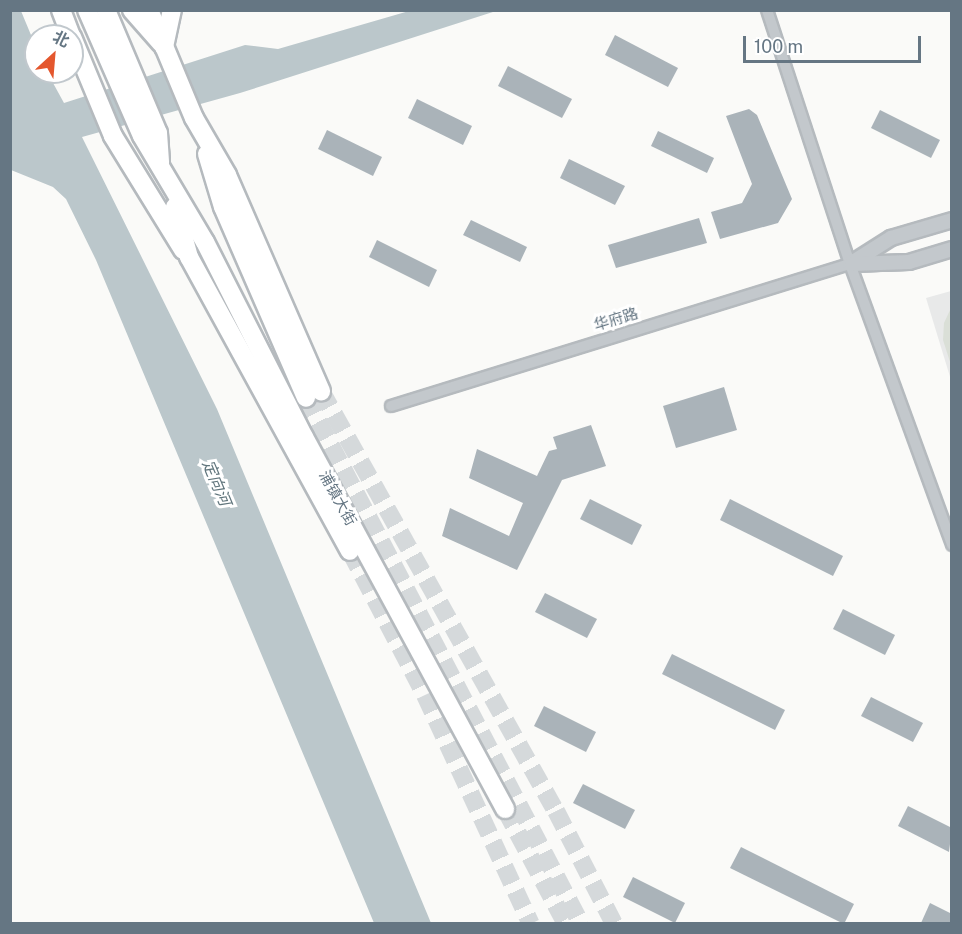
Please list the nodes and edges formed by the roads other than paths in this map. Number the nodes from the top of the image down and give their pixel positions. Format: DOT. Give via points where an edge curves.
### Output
graph roads {
  1 [pos="61,10"];
  2 [pos="87,10"];
  3 [pos="106,10"];
  4 [pos="132,10"];
  5 [pos="149,10"];
  6 [pos="172,10"];
  7 [pos="767,10"];
  8 [pos="67,24"];
  9 [pos="164,47"];
  10 [pos="84,66"];
  11 [pos="150,135"];
  12 [pos="170,188"];
  13 [pos="951,220"];
  14 [pos="951,249"];
  15 [pos="189,257"];
  16 [pos="850,264"];
  17 [pos="313,395"];
  18 [pos="391,406"];
  19 [pos="951,546"];
  20 [pos="350,551"];
  21 [pos="506,809"];
  1 -- 8 [label="main road"];
  2 -- 11 [label="main road, 浦镇大街" via="110,64"];
  3 -- 11 [label="main road" via="129,66"];
  4 -- 9 [label="main road"];
  5 -- 9 [label="main road"];
  6 -- 9 [label="main road"];
  7 -- 16 [label="street"];
  9 -- 17 [label="main road" via="197,125 227,175"];
  10 -- 15 [label="main road" via="112,136 167,230"];
  11 -- 12 [label="main road, 浦镇大街"];
  12 -- 15 [label="main road, 浦镇大街"];
  12 -- 21 [label="main road, 浦镇大街" via="204,242"];
  13 -- 16 [label="street, 华府路" via="891,238"];
  14 -- 16 [label="street, 华府路" via="909,262"];
  15 -- 20 [label="main road, 浦镇大街"];
  16 -- 18 [label="street, 华府路"];
  16 -- 19 [label="street"];
}
